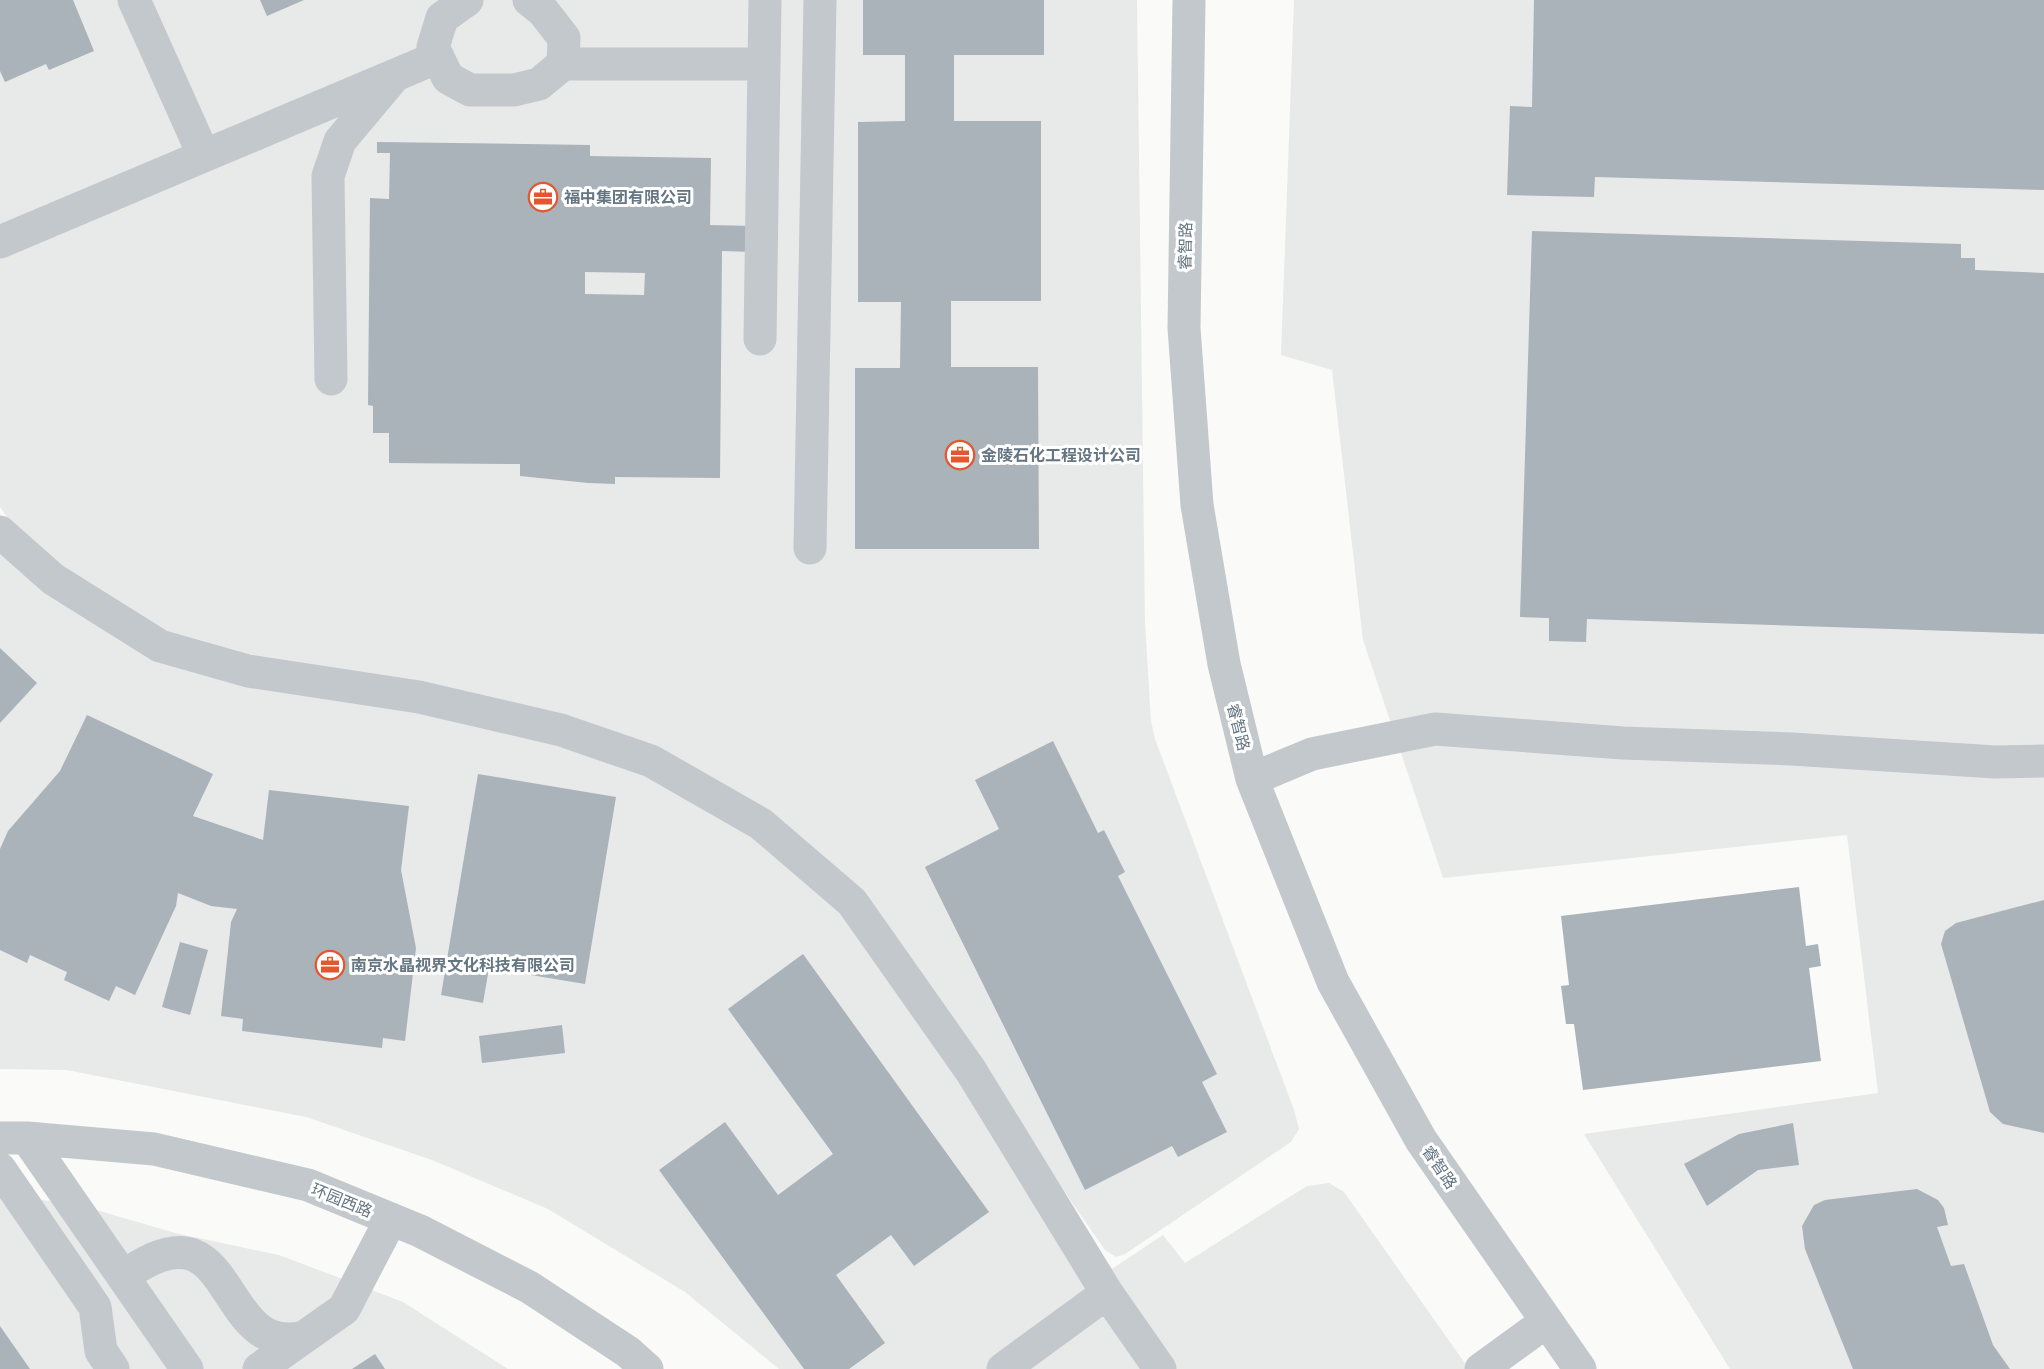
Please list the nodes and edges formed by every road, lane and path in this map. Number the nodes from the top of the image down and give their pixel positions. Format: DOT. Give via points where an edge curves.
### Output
graph roads {
  1 [pos="134,0"];
  2 [pos="467,0"];
  3 [pos="530,0"];
  4 [pos="765,0"];
  5 [pos="819,0"];
  6 [pos="1189,0"];
  7 [pos="438,57"];
  8 [pos="563,64"];
  9 [pos="764,64"];
  10 [pos="395,75"];
  11 [pos="204,156"];
  12 [pos="2,235"];
  13 [pos="760,339"];
  14 [pos="330,379"];
  15 [pos="0,532"];
  16 [pos="810,548"];
  17 [pos="2044,761"];
  18 [pos="1252,778"];
  19 [pos="13,1138"];
  20 [pos="0,1169"];
  21 [pos="391,1219"];
  22 [pos="123,1277"];
  23 [pos="1107,1293"];
  24 [pos="1546,1322"];
  25 [pos="304,1337"];
  26 [pos="113,1369"];
  27 [pos="187,1369"];
  28 [pos="259,1369"];
  29 [pos="646,1369"];
  30 [pos="1003,1369"];
  31 [pos="1160,1369"];
  32 [pos="1481,1369"];
  33 [pos="1580,1369"];
  1 -- 11 [label="street"];
  2 -- 7 [label="street" via="442,18 433,47"];
  3 -- 8 [label="street" via="564,38"];
  4 -- 9 [label="street"];
  5 -- 16 [label="street"];
  6 -- 18 [label="street, 睿智路" via="1184,328 1197,505 1224,664"];
  7 -- 8 [label="street" via="448,78 470,90 514,90 539,84"];
  7 -- 10 [label="street"];
  8 -- 9 [label="street"];
  9 -- 13 [label="street"];
  10 -- 11 [label="street"];
  10 -- 14 [label="street" via="340,141 328,176"];
  11 -- 12 [label="street"];
  15 -- 23 [label="street" via="53,579 160,646 248,671 419,697 561,730 651,761 761,824 852,902 971,1071"];
  17 -- 18 [label="street" via="1995,762 1623,743 1435,729 1312,754"];
  18 -- 24 [label="street, 睿智路" via="1333,982 1421,1140"];
  19 -- 21 [label="street, 环园西路" via="154,1149 308,1185"];
  19 -- 22 [label="street"];
  20 -- 26 [label="street" via="95,1307 101,1351"];
  21 -- 25 [label="street" via="344,1309"];
  21 -- 29 [label="street, 环园西路" via="529,1287 628,1352"];
  22 -- 25 [label="street" via="157,1255 189,1254 216,1272 261,1332 282,1340"];
  22 -- 27 [label="street"];
  23 -- 30 [label="street"];
  23 -- 31 [label="street"];
  24 -- 32 [label="street"];
  24 -- 33 [label="street, 睿智路"];
  25 -- 28 [label="street"];
}
